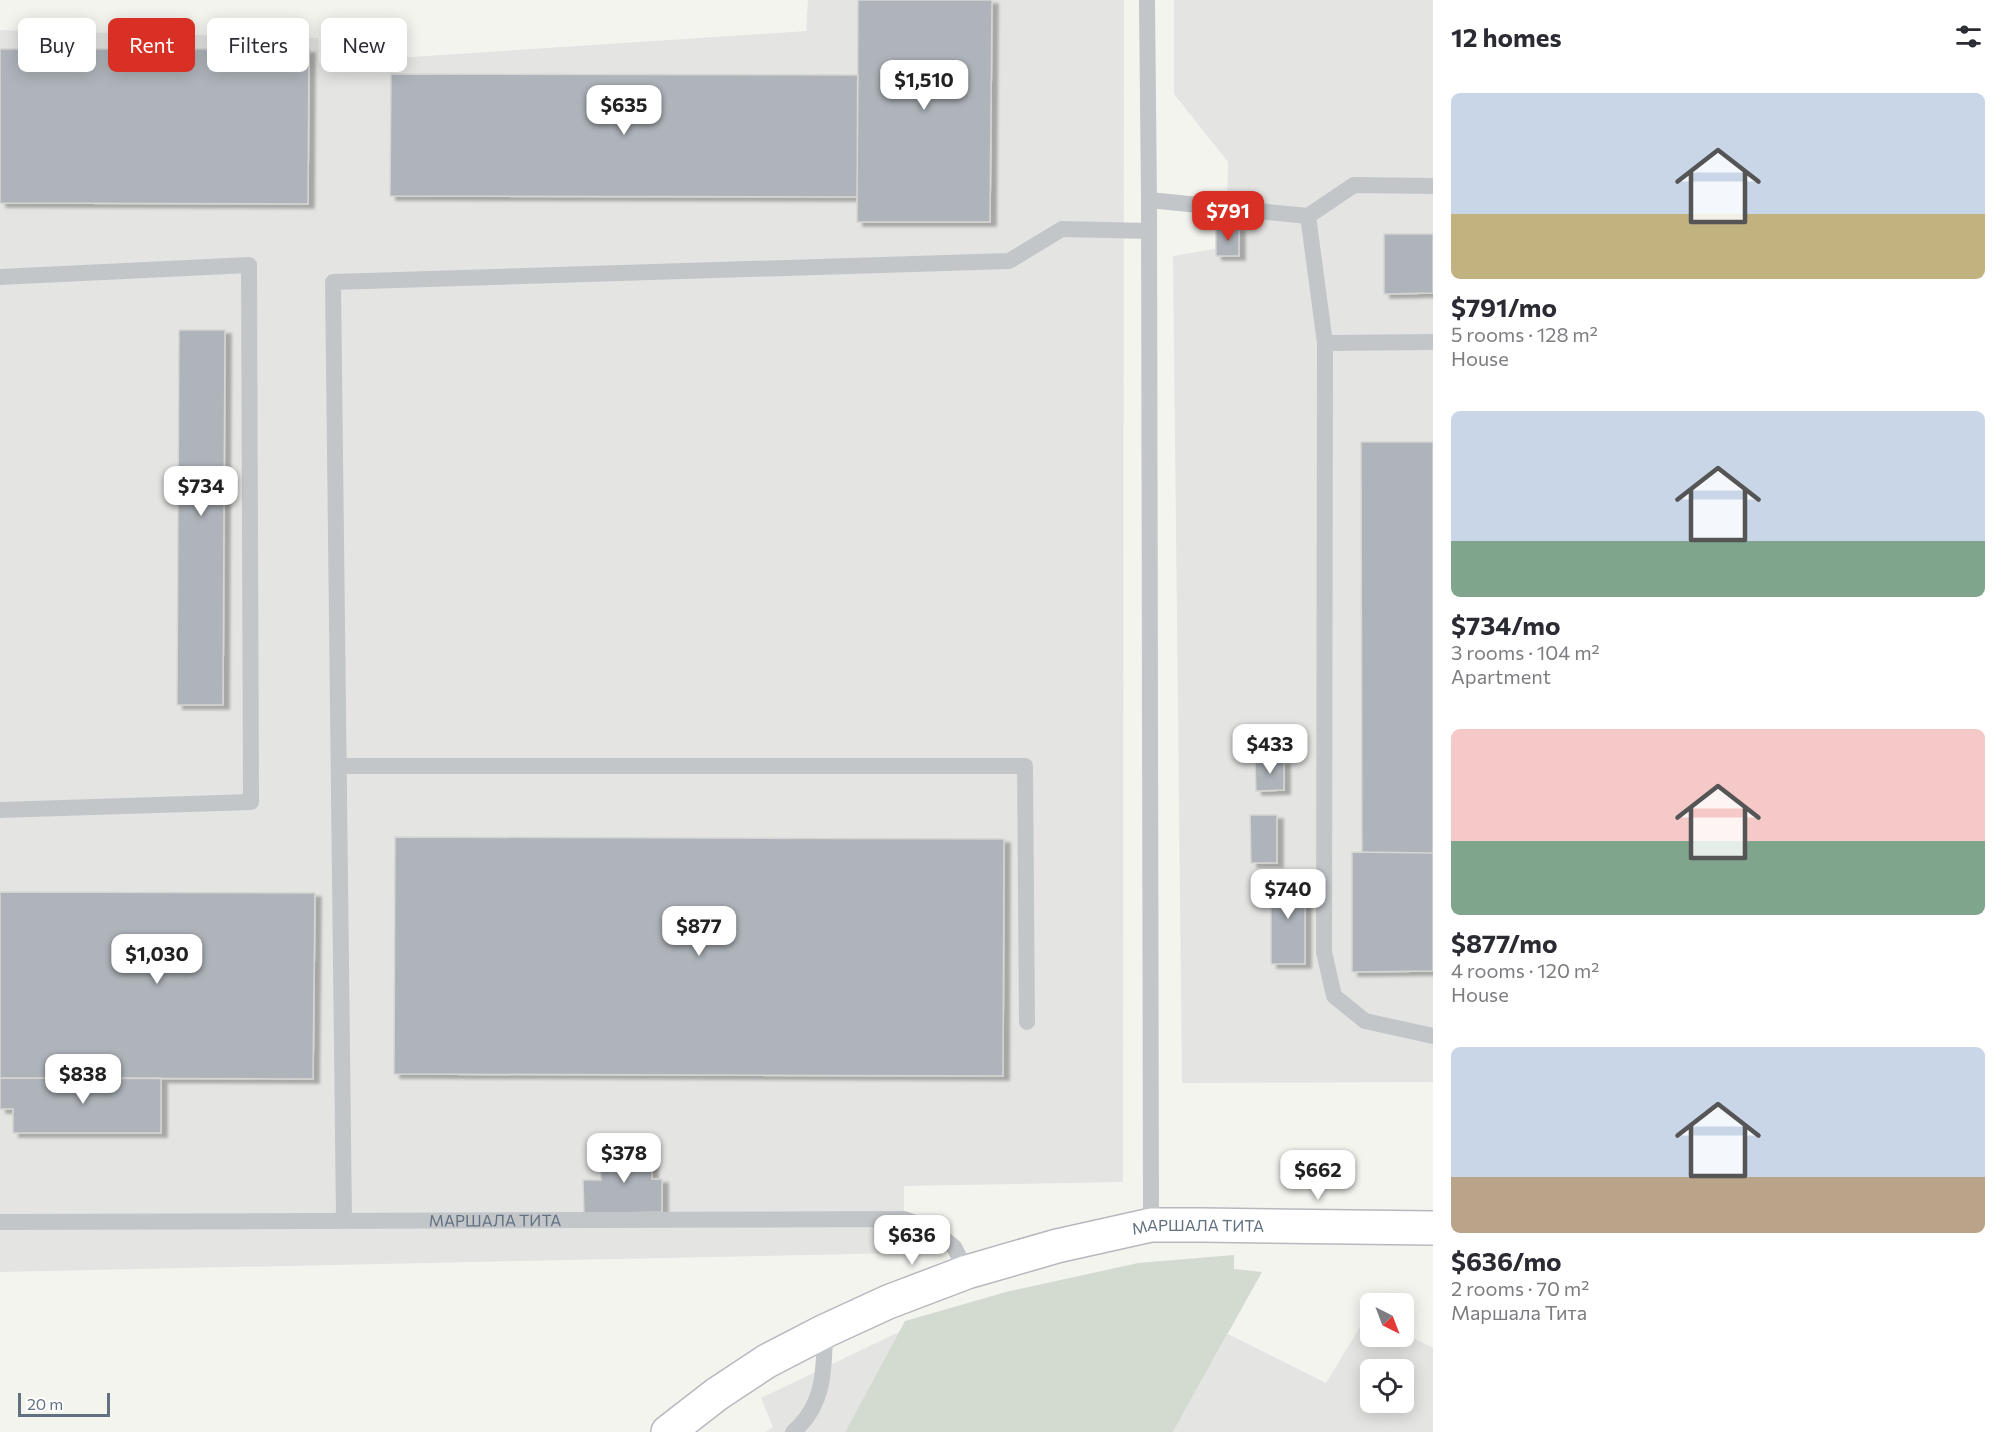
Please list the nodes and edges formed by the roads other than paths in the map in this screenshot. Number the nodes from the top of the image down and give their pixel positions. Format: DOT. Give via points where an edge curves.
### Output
graph roads {
  1 [pos="1147,0"];
  2 [pos="1433,186"];
  3 [pos="1149,200"];
  4 [pos="1308,216"];
  5 [pos="1149,231"];
  6 [pos="0,277"];
  7 [pos="1433,342"];
  8 [pos="1325,343"];
  9 [pos="339,766"];
  10 [pos="0,810"];
  11 [pos="1027,1022"];
  12 [pos="1433,1036"];
  13 [pos="344,1220"];
  14 [pos="0,1222"];
  15 [pos="1151,1226"];
  16 [pos="1433,1228"];
  17 [pos="967,1272"];
  18 [pos="825,1331"];
  19 [pos="668,1432"];
  20 [pos="793,1432"];
  1 -- 3 [label="lane"];
  2 -- 4 [label="lane" via="1354,185"];
  3 -- 4 [label="lane"];
  3 -- 5 [label="lane"];
  4 -- 8 [label="lane"];
  5 -- 9 [label="lane" via="1062,229 1009,261 333,282"];
  5 -- 15 [label="lane"];
  6 -- 10 [label="lane" via="249,265 251,790 251,802"];
  7 -- 8 [label="lane"];
  8 -- 12 [label="lane" via="1324,952 1334,996 1365,1021"];
  9 -- 11 [label="lane" via="1025,766"];
  9 -- 13 [label="lane"];
  13 -- 14 [label="lane, МАРШАЛА ТИТА"];
  13 -- 17 [label="lane, МАРШАЛА ТИТА" via="904,1219 932,1228 954,1247"];
  15 -- 16 [label="main road, МАРШАЛА ТИТА"];
  15 -- 17 [label="main road, МАРШАЛА ТИТА" via="1057,1246"];
  17 -- 18 [label="main road, МАРШАЛА ТИТА"];
  18 -- 19 [label="main road, МАРШАЛА ТИТА" via="767,1361"];
  18 -- 20 [label="lane" via="824,1376 817,1402"];
}
